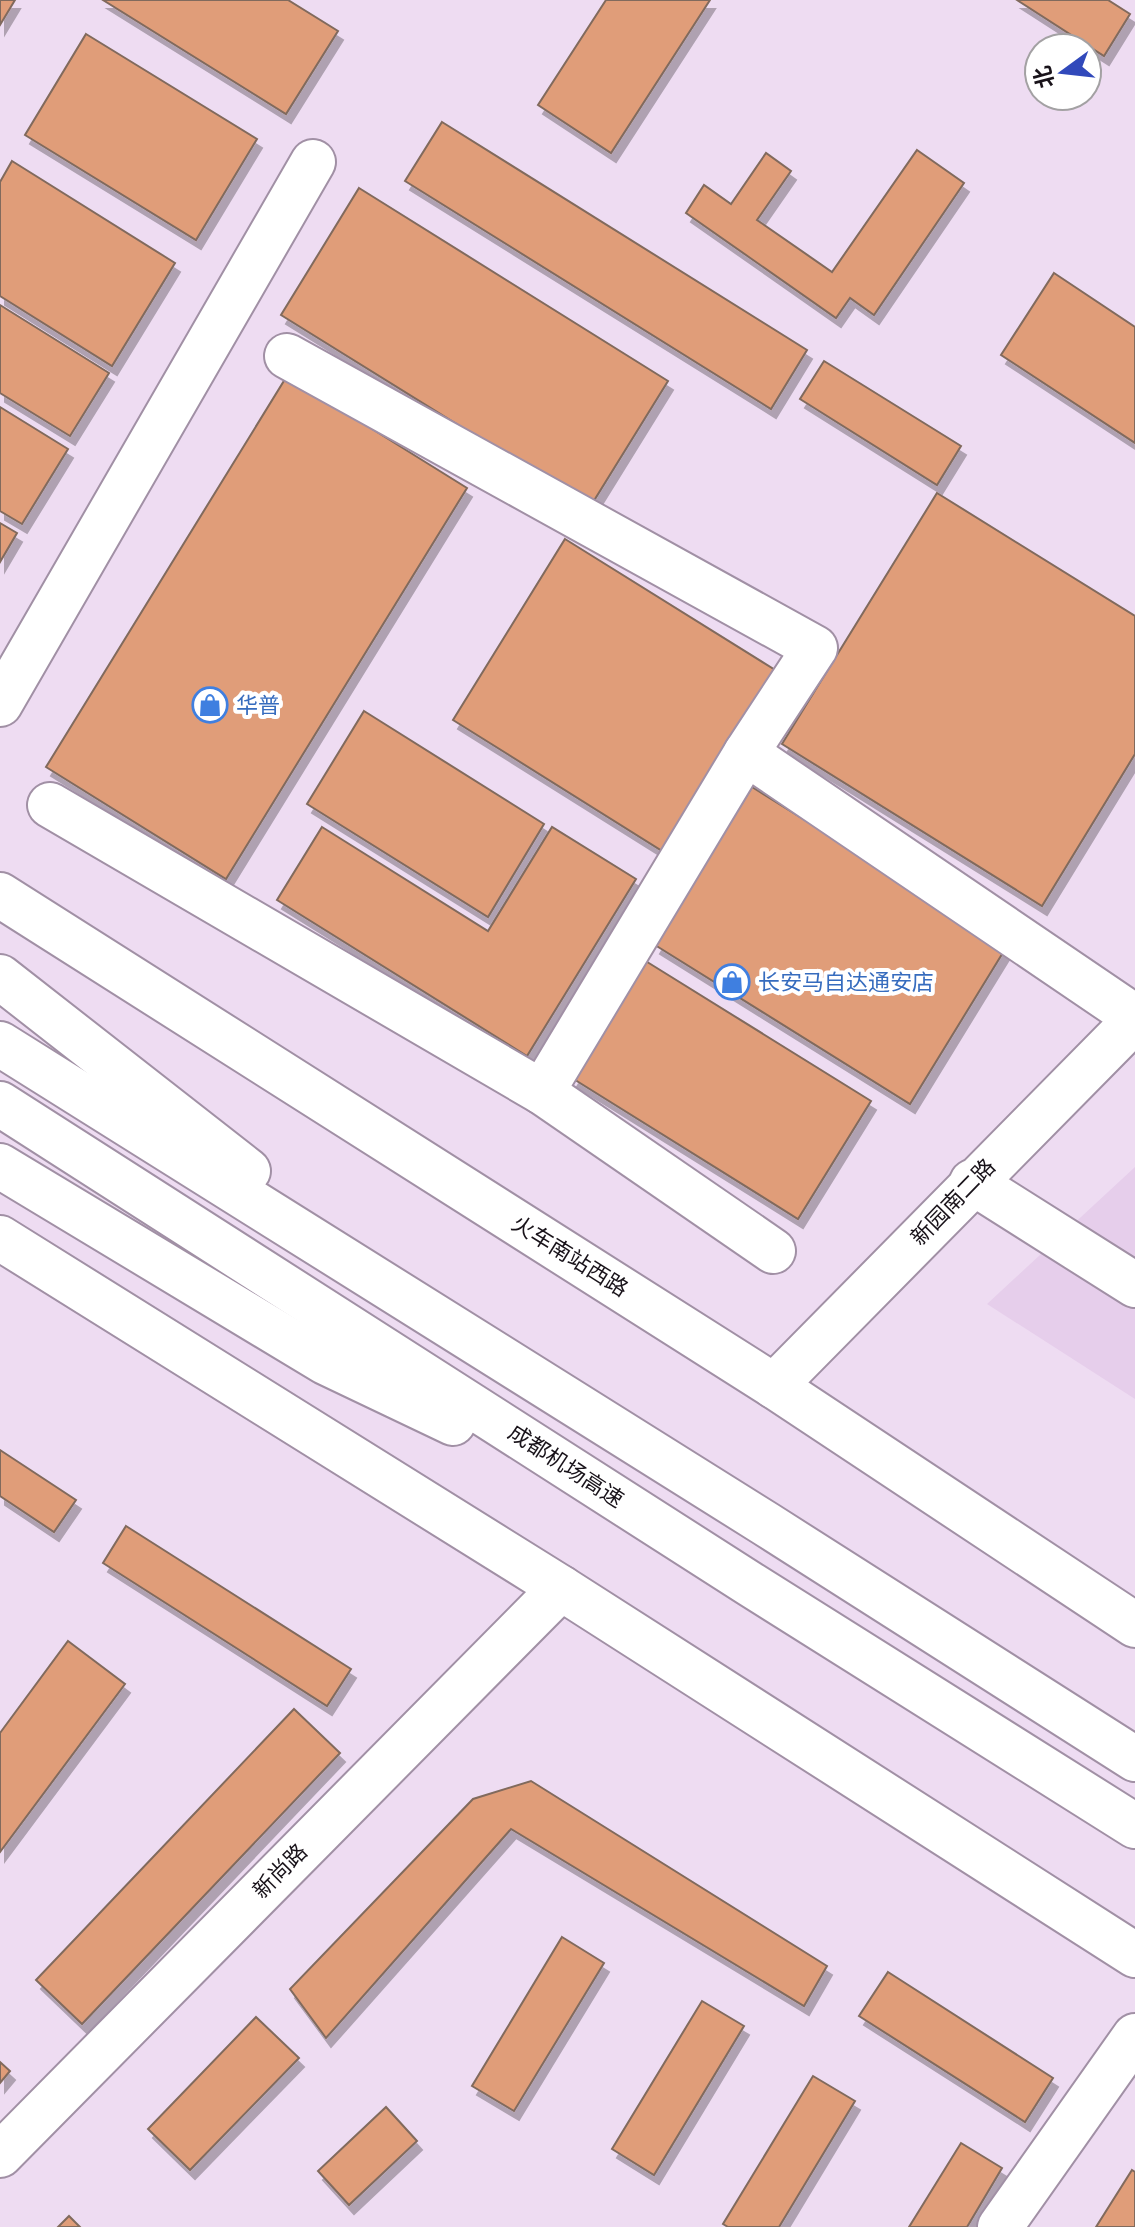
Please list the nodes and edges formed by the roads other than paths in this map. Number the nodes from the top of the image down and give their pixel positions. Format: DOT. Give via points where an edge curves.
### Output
graph roads {
  1 [pos="313,162"];
  2 [pos="287,356"];
  3 [pos="0,704"];
  4 [pos="746,753"];
  5 [pos="50,805"];
  6 [pos="0,895"];
  7 [pos="0,977"];
  8 [pos="1135,1018"];
  9 [pos="0,1044"];
  10 [pos="542,1092"];
  11 [pos="0,1104"];
  12 [pos="0,1166"];
  13 [pos="972,1182"];
  14 [pos="0,1238"];
  15 [pos="773,1251"];
  16 [pos="1135,1285"];
  17 [pos="438,1321"];
  18 [pos="774,1386"];
  19 [pos="750,1584"];
  20 [pos="561,1588"];
  21 [pos="1135,1625"];
  22 [pos="1135,1759"];
  23 [pos="1135,1826"];
  24 [pos="1135,1955"];
  25 [pos="1135,2036"];
  26 [pos="0,2155"];
  27 [pos="1000,2227"];
  1 -- 3 [label="main road"];
  2 -- 4 [label="main road" via="815,648"];
  4 -- 8 [label="main road"];
  4 -- 10 [label="main road"];
  5 -- 10 [label="main road"];
  6 -- 18 [label="main road, 火车南站西路"];
  7 -- 17 [label="main road"];
  8 -- 13 [label="main road, 新园南二路"];
  9 -- 17 [label="main road"];
  10 -- 15 [label="main road"];
  11 -- 19 [label="main road, 成都机场高速"];
  12 -- 19 [label="main road" via="325,1362 424,1407"];
  13 -- 16 [label="main road"];
  13 -- 18 [label="main road, 新园南二路"];
  14 -- 20 [label="main road"];
  17 -- 22 [label="main road"];
  18 -- 21 [label="main road, 火车南站西路"];
  19 -- 23 [label="main road, 成都机场高速"];
  20 -- 24 [label="main road"];
  20 -- 26 [label="main road, 新尚路"];
  25 -- 27 [label="main road"];
}
